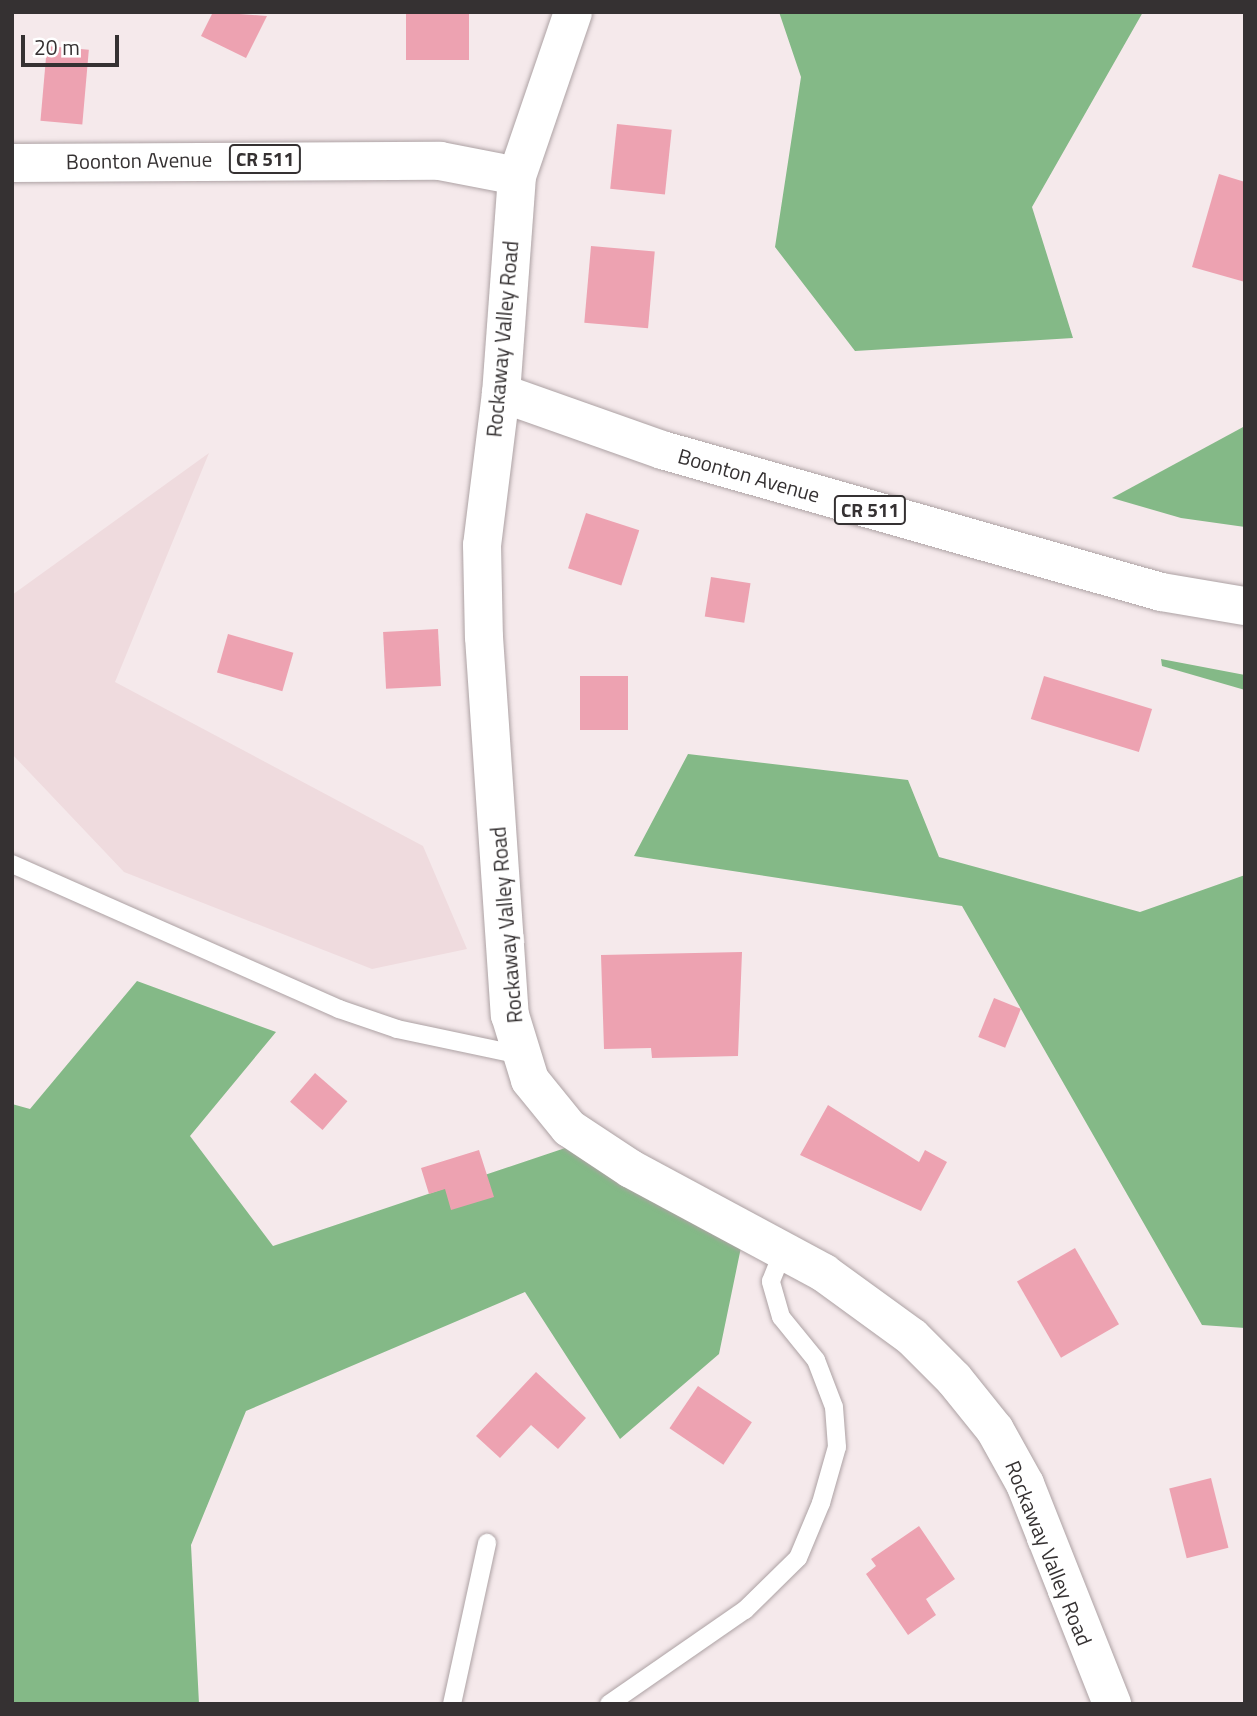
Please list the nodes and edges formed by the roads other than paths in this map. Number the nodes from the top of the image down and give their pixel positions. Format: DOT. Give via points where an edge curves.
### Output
graph roads {
  1 [pos="573,12"];
  2 [pos="12,163"];
  3 [pos="517,176"];
  4 [pos="501,393"];
  5 [pos="1245,606"];
  6 [pos="14,861"];
  7 [pos="520,1055"];
  8 [pos="783,1251"];
  9 [pos="487,1543"];
  10 [pos="452,1704"];
  11 [pos="610,1704"];
  12 [pos="1112,1704"];
  1 -- 3 [label="street, Rockaway Valley Road"];
  2 -- 3 [label="street, Boonton Avenue / CR 511" via="440,161"];
  3 -- 4 [label="street, Rockaway Valley Road"];
  4 -- 5 [label="street, Boonton Avenue / CR 511" via="662,450 1161,592"];
  4 -- 7 [label="street, Rockaway Valley Road" via="482,545 484,637 510,1015"];
  6 -- 7 [label="lane" via="339,1010 397,1029"];
  7 -- 8 [label="street, Rockaway Valley Road" via="545,1104 569,1128 631,1170"];
  8 -- 11 [label="lane" via="771,1282 781,1317 816,1360 834,1406 837,1447 821,1503 798,1558 746,1610"];
  8 -- 12 [label="street, Rockaway Valley Road" via="912,1338 995,1430 1025,1483"];
  9 -- 10 [label="lane"];
}
